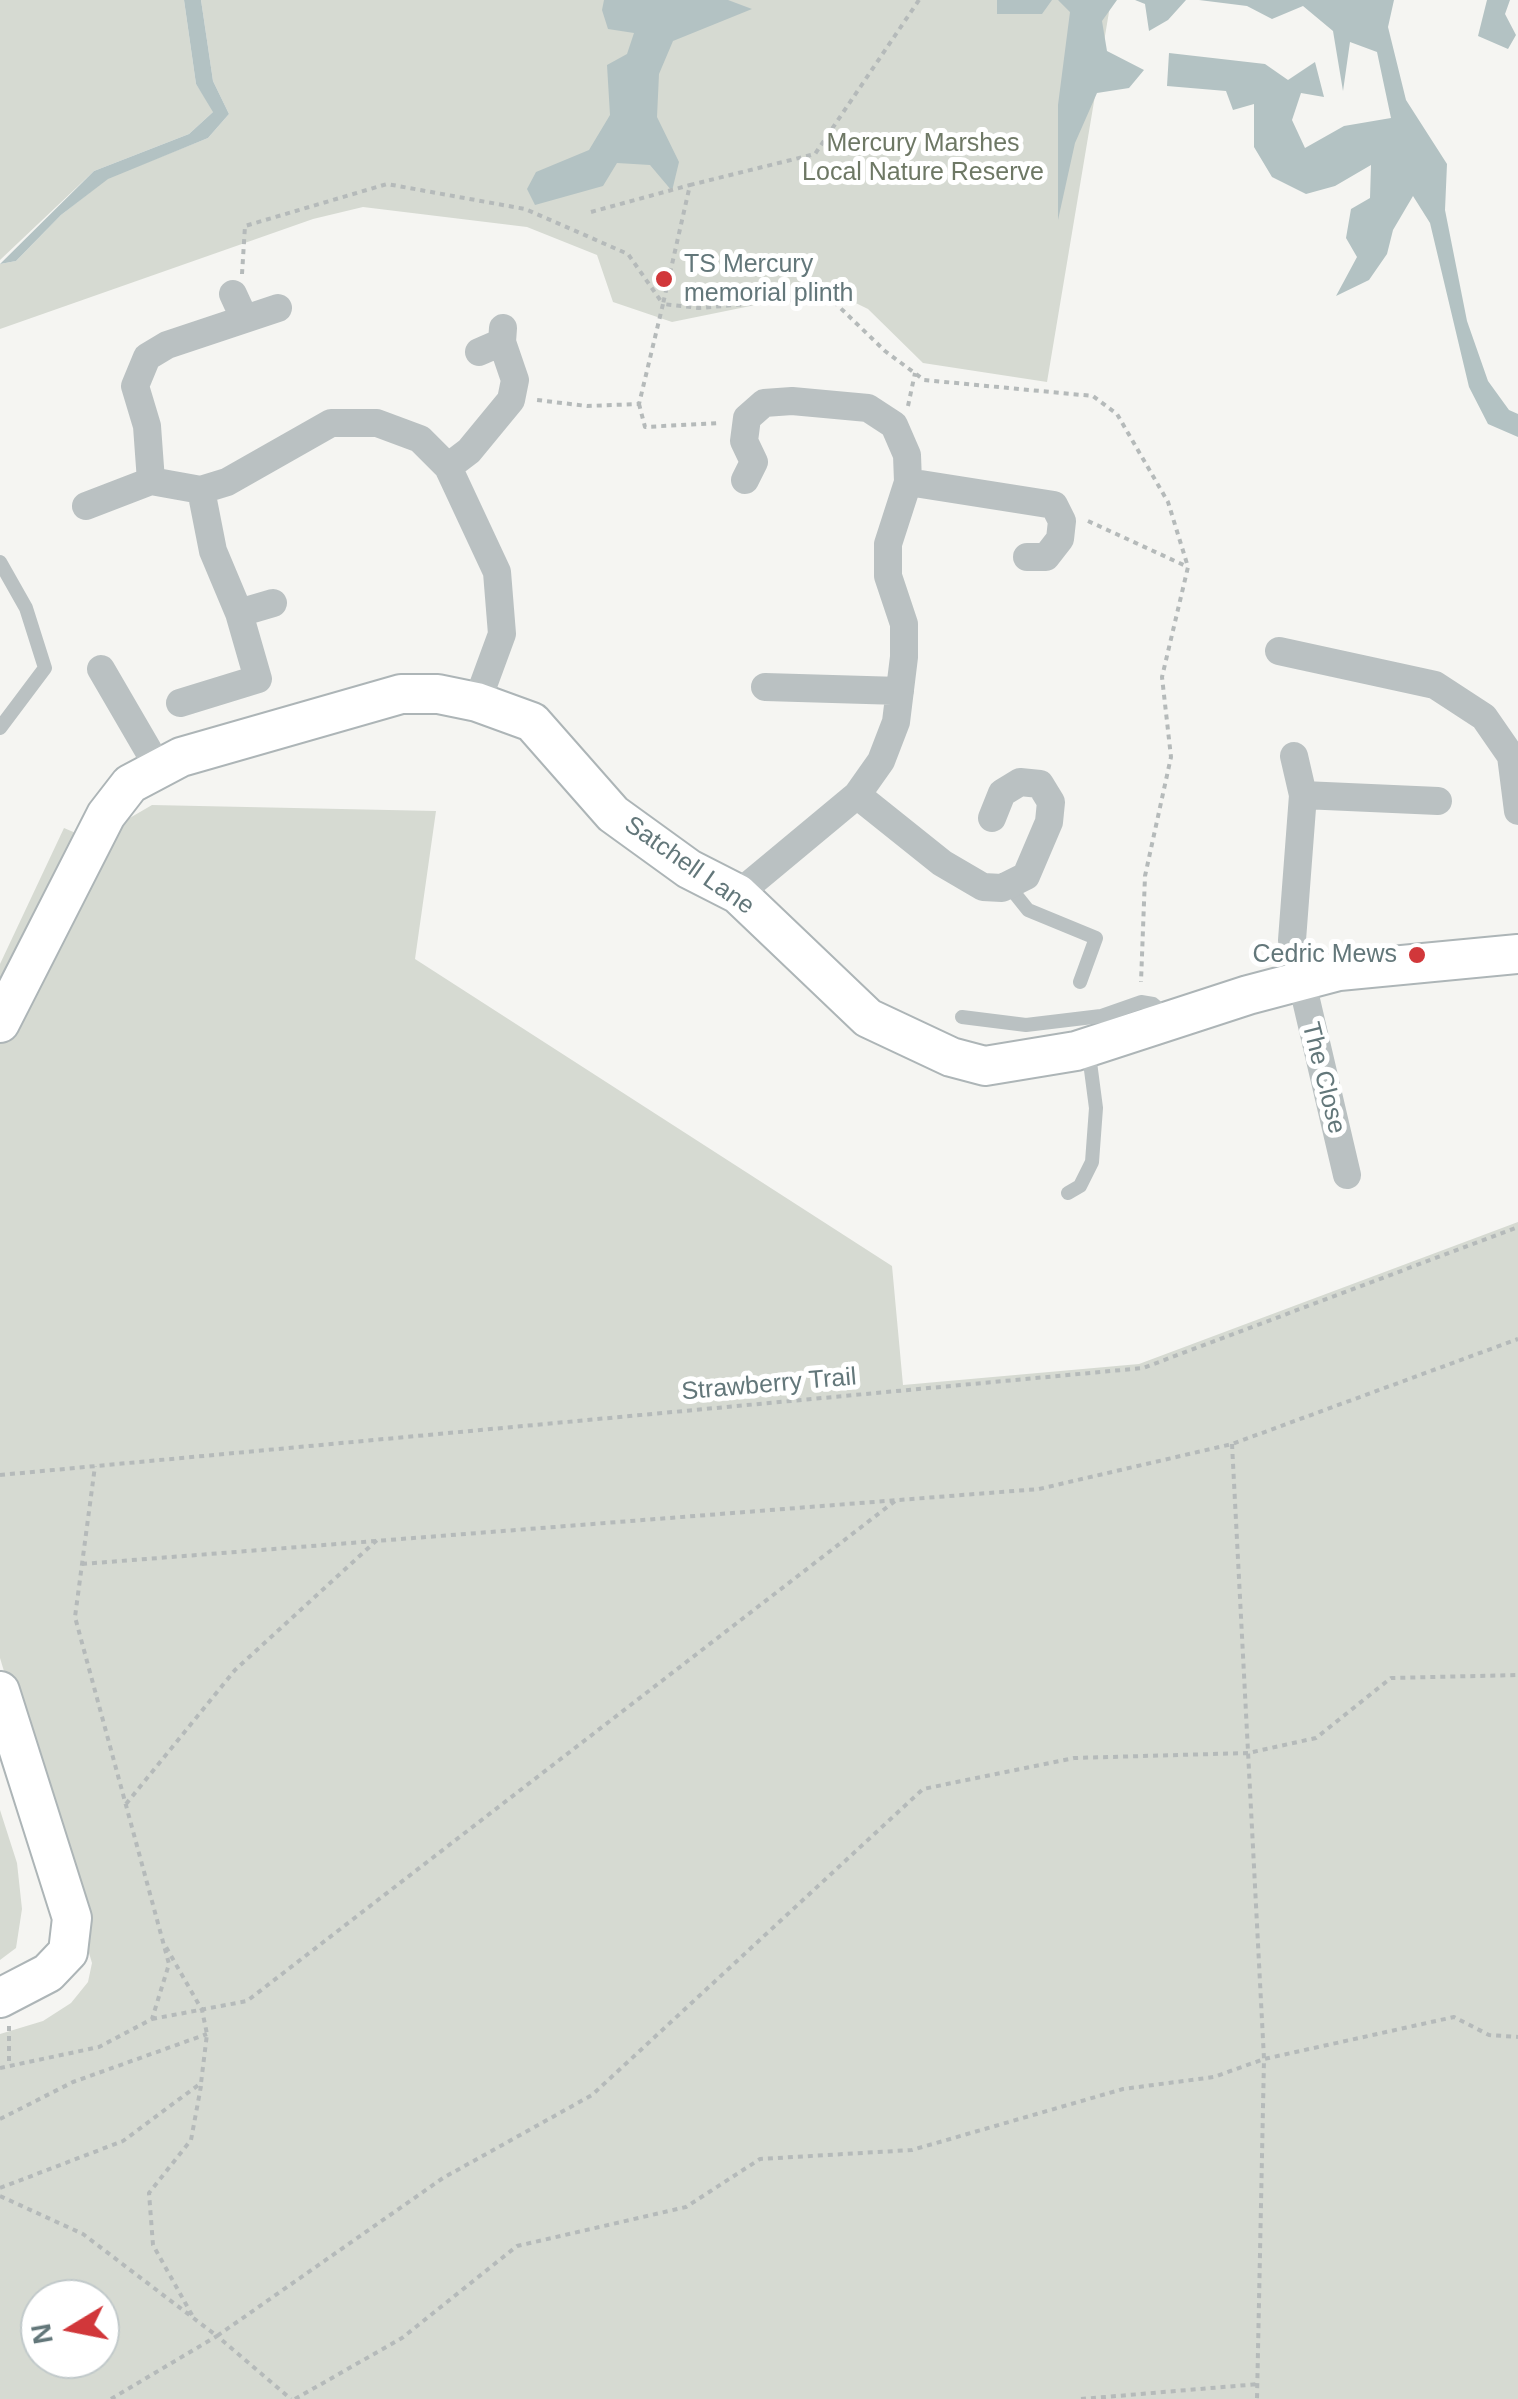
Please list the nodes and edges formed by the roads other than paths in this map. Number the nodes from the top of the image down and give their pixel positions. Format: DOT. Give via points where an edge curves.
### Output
graph roads {
  1 [pos="278,308"];
  2 [pos="494,340"];
  3 [pos="448,466"];
  4 [pos="758,467"];
  5 [pos="152,481"];
  6 [pos="908,482"];
  7 [pos="201,490"];
  8 [pos="86,506"];
  9 [pos="0,562"];
  10 [pos="1041,565"];
  11 [pos="273,603"];
  12 [pos="239,613"];
  13 [pos="1279,652"];
  14 [pos="101,670"];
  15 [pos="765,687"];
  16 [pos="900,691"];
  17 [pos="180,702"];
  18 [pos="477,702"];
  19 [pos="0,728"];
  20 [pos="1294,756"];
  21 [pos="158,766"];
  22 [pos="857,795"];
  23 [pos="1303,795"];
  24 [pos="1438,801"];
  25 [pos="1518,811"];
  26 [pos="992,818"];
  27 [pos="1008,885"];
  28 [pos="738,894"];
  29 [pos="1518,954"];
  30 [pos="1080,982"];
  31 [pos="1300,982"];
  32 [pos="962,1017"];
  33 [pos="1171,1020"];
  34 [pos="0,1022"];
  35 [pos="1088,1047"];
  36 [pos="1347,1175"];
  37 [pos="1068,1193"];
  38 [pos="0,1692"];
  39 [pos="4,1996"];
  1 -- 5 [label="street" via="239,307 141,365 135,386"];
  2 -- 3 [label="street" via="515,380 512,394 469,451"];
  3 -- 7 [label="street" via="420,439 376,423 331,423 228,482"];
  3 -- 18 [label="street" via="497,572 502,634"];
  4 -- 6 [label="street" via="744,441 744,422 757,407 774,401 868,408 894,425 907,455"];
  5 -- 7 [label="street"];
  5 -- 8 [label="street"];
  6 -- 10 [label="street" via="1054,505 1060,538"];
  6 -- 16 [label="street" via="888,544 888,576 904,624"];
  7 -- 12 [label="street" via="213,551"];
  9 -- 19 [label="lane" via="26,608 45,668"];
  11 -- 12 [label="street"];
  12 -- 17 [label="street" via="258,679"];
  13 -- 25 [label="street" via="1435,685 1484,717 1511,756"];
  14 -- 21 [label="street"];
  15 -- 16 [label="street"];
  16 -- 22 [label="street" via="881,760"];
  18 -- 21 [label="street, Satchell Lane" via="438,694 380,696"];
  18 -- 28 [label="street, Satchell Lane" via="532,722 613,814"];
  20 -- 23 [label="street, The Close"];
  21 -- 34 [label="street, Satchell Lane" via="115,800"];
  22 -- 27 [label="street" via="942,862 983,886"];
  22 -- 28 [label="street"];
  23 -- 24 [label="street"];
  23 -- 31 [label="street, The Close" via="1292,940"];
  26 -- 27 [label="street" via="1002,793 1020,782 1040,784 1050,802 1049,822 1026,876"];
  27 -- 30 [label="lane" via="1028,910 1096,938"];
  28 -- 35 [label="street, Satchell Lane" via="868,1018 951,1057 997,1066"];
  29 -- 31 [label="street, Satchell Lane"];
  31 -- 33 [label="street, Satchell Lane"];
  31 -- 36 [label="street, The Close"];
  32 -- 33 [label="lane" via="1026,1025 1101,1016 1141,1002"];
  33 -- 35 [label="street, Satchell Lane"];
  35 -- 37 [label="lane" via="1096,1108 1092,1162 1080,1186"];
  38 -- 39 [label="street" via="72,1918 68,1952 48,1973"];
}
